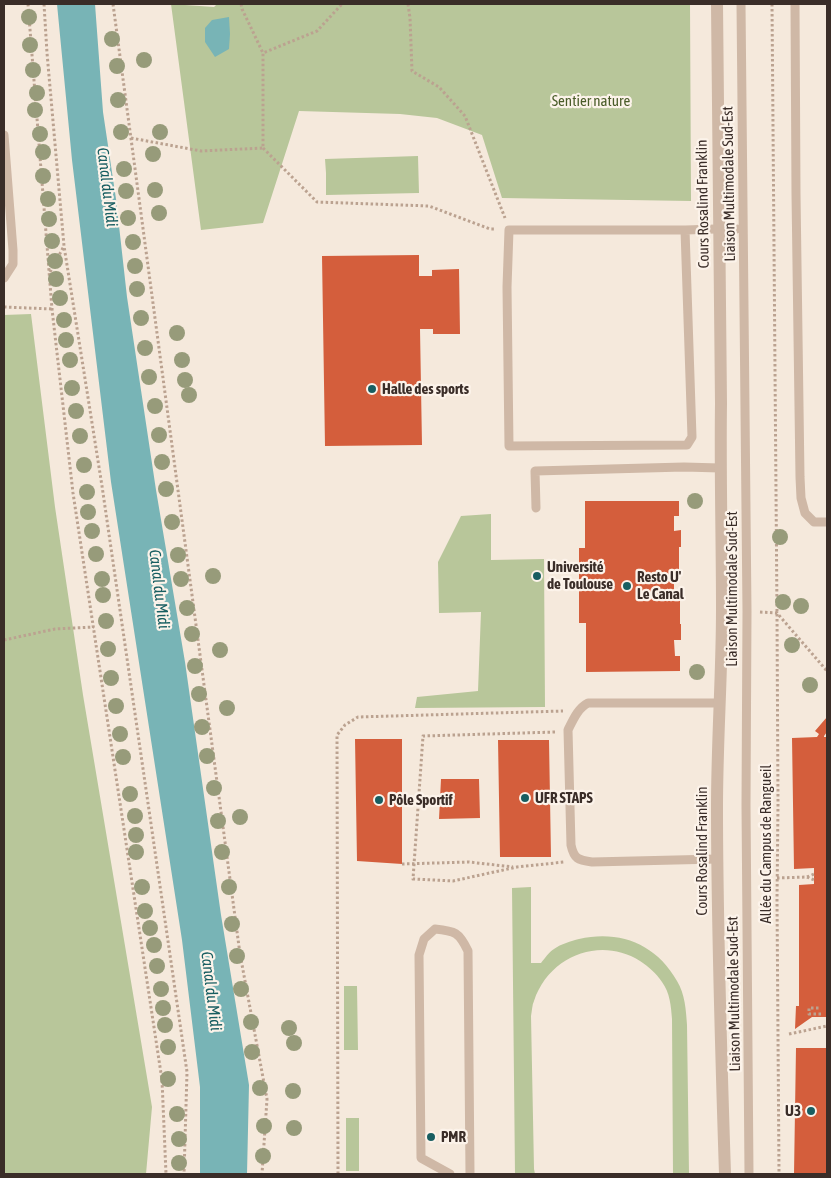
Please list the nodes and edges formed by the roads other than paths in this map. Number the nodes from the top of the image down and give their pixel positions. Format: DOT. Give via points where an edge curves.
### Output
graph roads {
  1 [pos="717,4"];
  2 [pos="741,4"];
  3 [pos="796,4"];
  4 [pos="4,134"];
  5 [pos="720,228"];
  6 [pos="737,229"];
  7 [pos="685,230"];
  8 [pos="4,278"];
  9 [pos="720,468"];
  10 [pos="536,508"];
  11 [pos="827,522"];
  12 [pos="720,703"];
  13 [pos="717,859"];
  14 [pos="450,1174"];
  15 [pos="470,1174"];
  16 [pos="725,1174"];
  17 [pos="749,1174"];
  1 -- 5 [label="street, Cours Rosalind Franklin"];
  2 -- 17 [label="lane, Liaison Multimodale Sud-Est"];
  3 -- 11 [label="lane" via="800,477 805,513 814,522"];
  4 -- 8 [label="lane" via="13,250 13,264"];
  5 -- 6 [label="lane"];
  5 -- 7 [label="lane"];
  5 -- 9 [label="street, Cours Rosalind Franklin"];
  7 -- 7 [label="lane" via="692,437 686,445 509,446 509,230"];
  9 -- 10 [label="lane" via="535,471"];
  9 -- 12 [label="street, Cours Rosalind Franklin"];
  12 -- 13 [label="street, Cours Rosalind Franklin"];
  12 -- 13 [label="lane" via="588,703 574,717 568,730 571,845 576,858 592,862"];
  13 -- 16 [label="street, Cours Rosalind Franklin"];
  14 -- 15 [label="lane" via="421,1158 419,955 424,939 435,930 450,930 462,938 468,950"];
}
